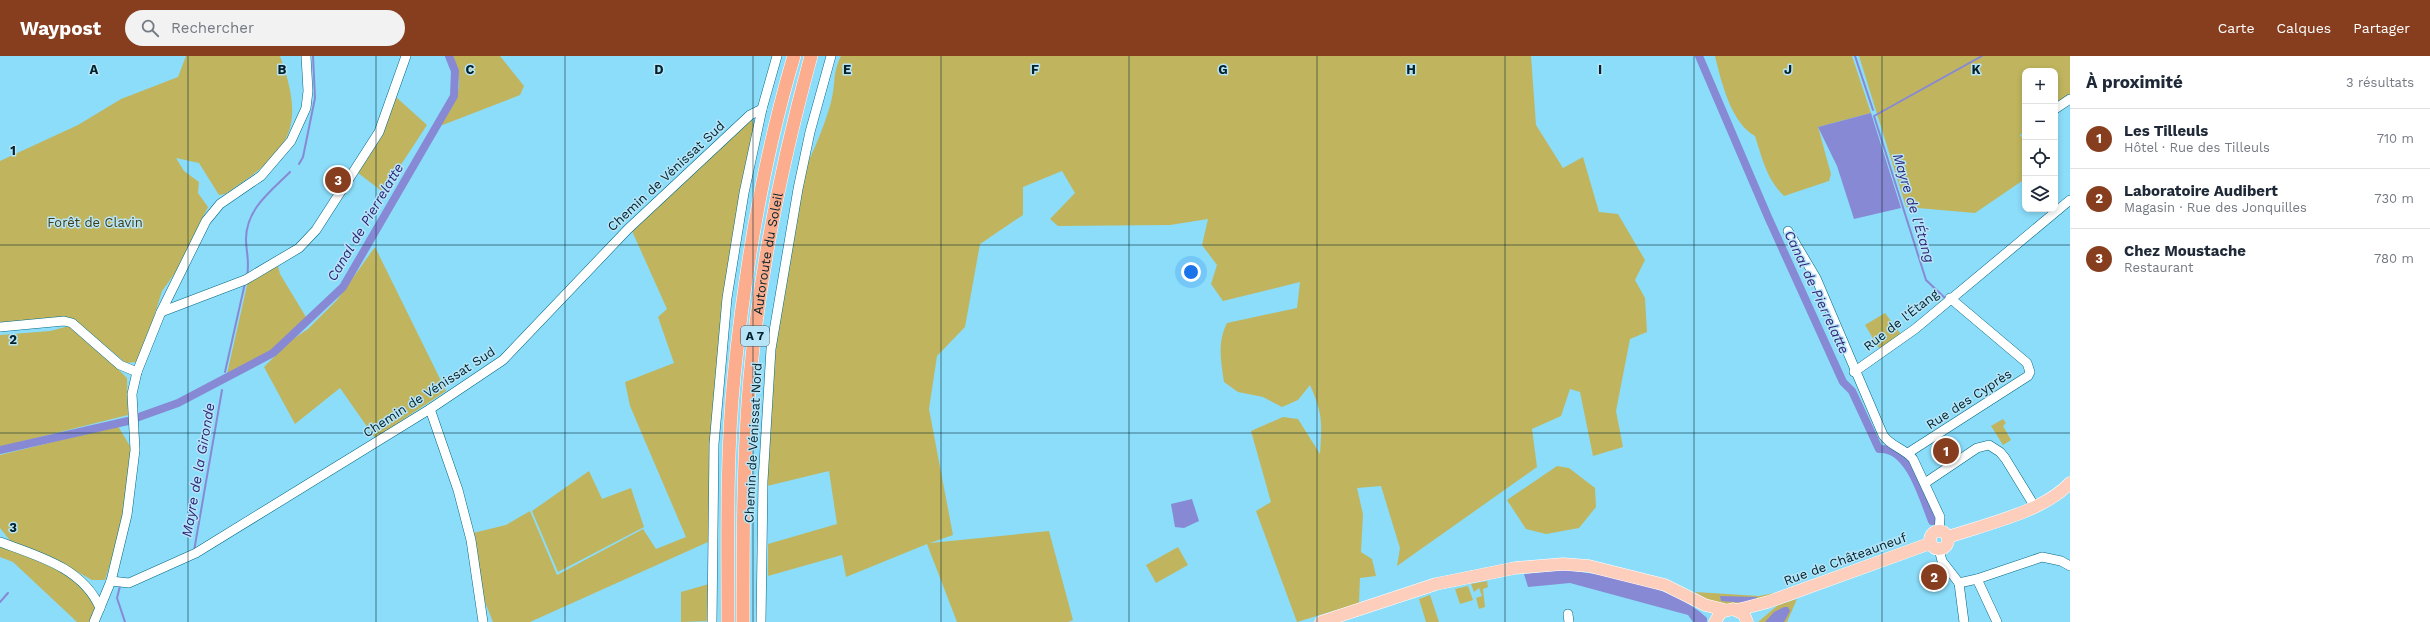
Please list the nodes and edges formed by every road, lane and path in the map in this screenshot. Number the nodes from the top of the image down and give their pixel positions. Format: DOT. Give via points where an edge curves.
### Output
graph roads {
  1 [pos="306,56"];
  2 [pos="406,56"];
  3 [pos="777,56"];
  4 [pos="794,56"];
  5 [pos="811,56"];
  6 [pos="831,56"];
  7 [pos="2070,99"];
  8 [pos="2058,107"];
  9 [pos="762,109"];
  10 [pos="2070,200"];
  11 [pos="1788,231"];
  12 [pos="1950,298"];
  13 [pos="161,312"];
  14 [pos="0,327"];
  15 [pos="137,372"];
  16 [pos="1854,372"];
  17 [pos="430,409"];
  18 [pos="1908,453"];
  19 [pos="1925,483"];
  20 [pos="2070,483"];
  21 [pos="2035,507"];
  22 [pos="1944,534"];
  23 [pos="0,542"];
  24 [pos="1935,546"];
  25 [pos="2070,566"];
  26 [pos="1977,579"];
  27 [pos="117,582"];
  28 [pos="1959,583"];
  29 [pos="1768,602"];
  30 [pos="1705,604"];
  31 [pos="100,608"];
  32 [pos="1731,610"];
  33 [pos="1715,621"];
  34 [pos="94,622"];
  35 [pos="484,622"];
  36 [pos="712,622"];
  37 [pos="728,622"];
  38 [pos="743,622"];
  39 [pos="761,622"];
  40 [pos="1321,622"];
  41 [pos="1749,622"];
  42 [pos="1964,622"];
  43 [pos="1997,622"];
  1 -- 13 [label="street" via="306,108 291,141 261,176 213,210"];
  2 -- 13 [label="street" via="379,132 316,230 299,248 245,280"];
  3 -- 9 [label="street"];
  4 -- 37 [label="highway, Autoroute du Soleil / A 7" via="782,94 759,196 745,284 735,370 729,476"];
  5 -- 38 [label="highway, Autoroute du Soleil / A 7" via="772,214 758,308 750,377 745,477"];
  6 -- 39 [label="street, Chemin de Vénissat Nord" via="799,182 771,349 763,480"];
  7 -- 8 [label="street"];
  9 -- 17 [label="street, Chemin de Vénissat Sud" via="750,116 628,229 503,360"];
  9 -- 36 [label="street" via="744,193 728,298 714,444"];
  10 -- 12 [label="street, Rue de l'Étang"];
  11 -- 16 [label="street" via="1816,278"];
  12 -- 16 [label="street, Rue de l'Étang" via="1915,329"];
  12 -- 18 [label="street, Rue des Cyprès" via="2027,363 2030,372 2024,379"];
  13 -- 15 [label="street"];
  14 -- 15 [label="street" via="64,321 72,323 120,364"];
  15 -- 27 [label="street" via="131,413 135,450 133,482 120,549"];
  16 -- 18 [label="street" via="1883,436 1892,446"];
  17 -- 27 [label="street, Chemin de Vénissat Sud" via="196,553"];
  17 -- 35 [label="street" via="458,490 471,540"];
  18 -- 19 [label="street"];
  19 -- 21 [label="street" via="1977,448 1992,446 2005,458"];
  19 -- 22 [label="street" via="1940,517"];
  20 -- 21 [label="main road" via="2051,499"];
  21 -- 22 [label="main road"];
  22 -- 24 [label="main road" via="1932,535"];
  23 -- 31 [label="street" via="55,564 75,575 90,588"];
  24 -- 28 [label="street" via="1942,561"];
  24 -- 29 [label="main road, Rue de Châteauneuf"];
  25 -- 26 [label="street" via="2061,561 2042,557"];
  26 -- 28 [label="street"];
  26 -- 43 [label="street"];
  27 -- 31 [label="street"];
  28 -- 42 [label="street"];
  29 -- 32 [label="main road, Rue de Châteauneuf"];
  29 -- 41 [label="main road, Rue de Châteauneuf"];
  30 -- 32 [label="main road"];
  30 -- 33 [label="main road"];
  30 -- 40 [label="main road" via="1665,585 1589,566 1563,564 1515,568 1436,584"];
  31 -- 34 [label="street"];
  32 -- 33 [label="main road"];
  32 -- 41 [label="main road" via="1744,614"];
}
